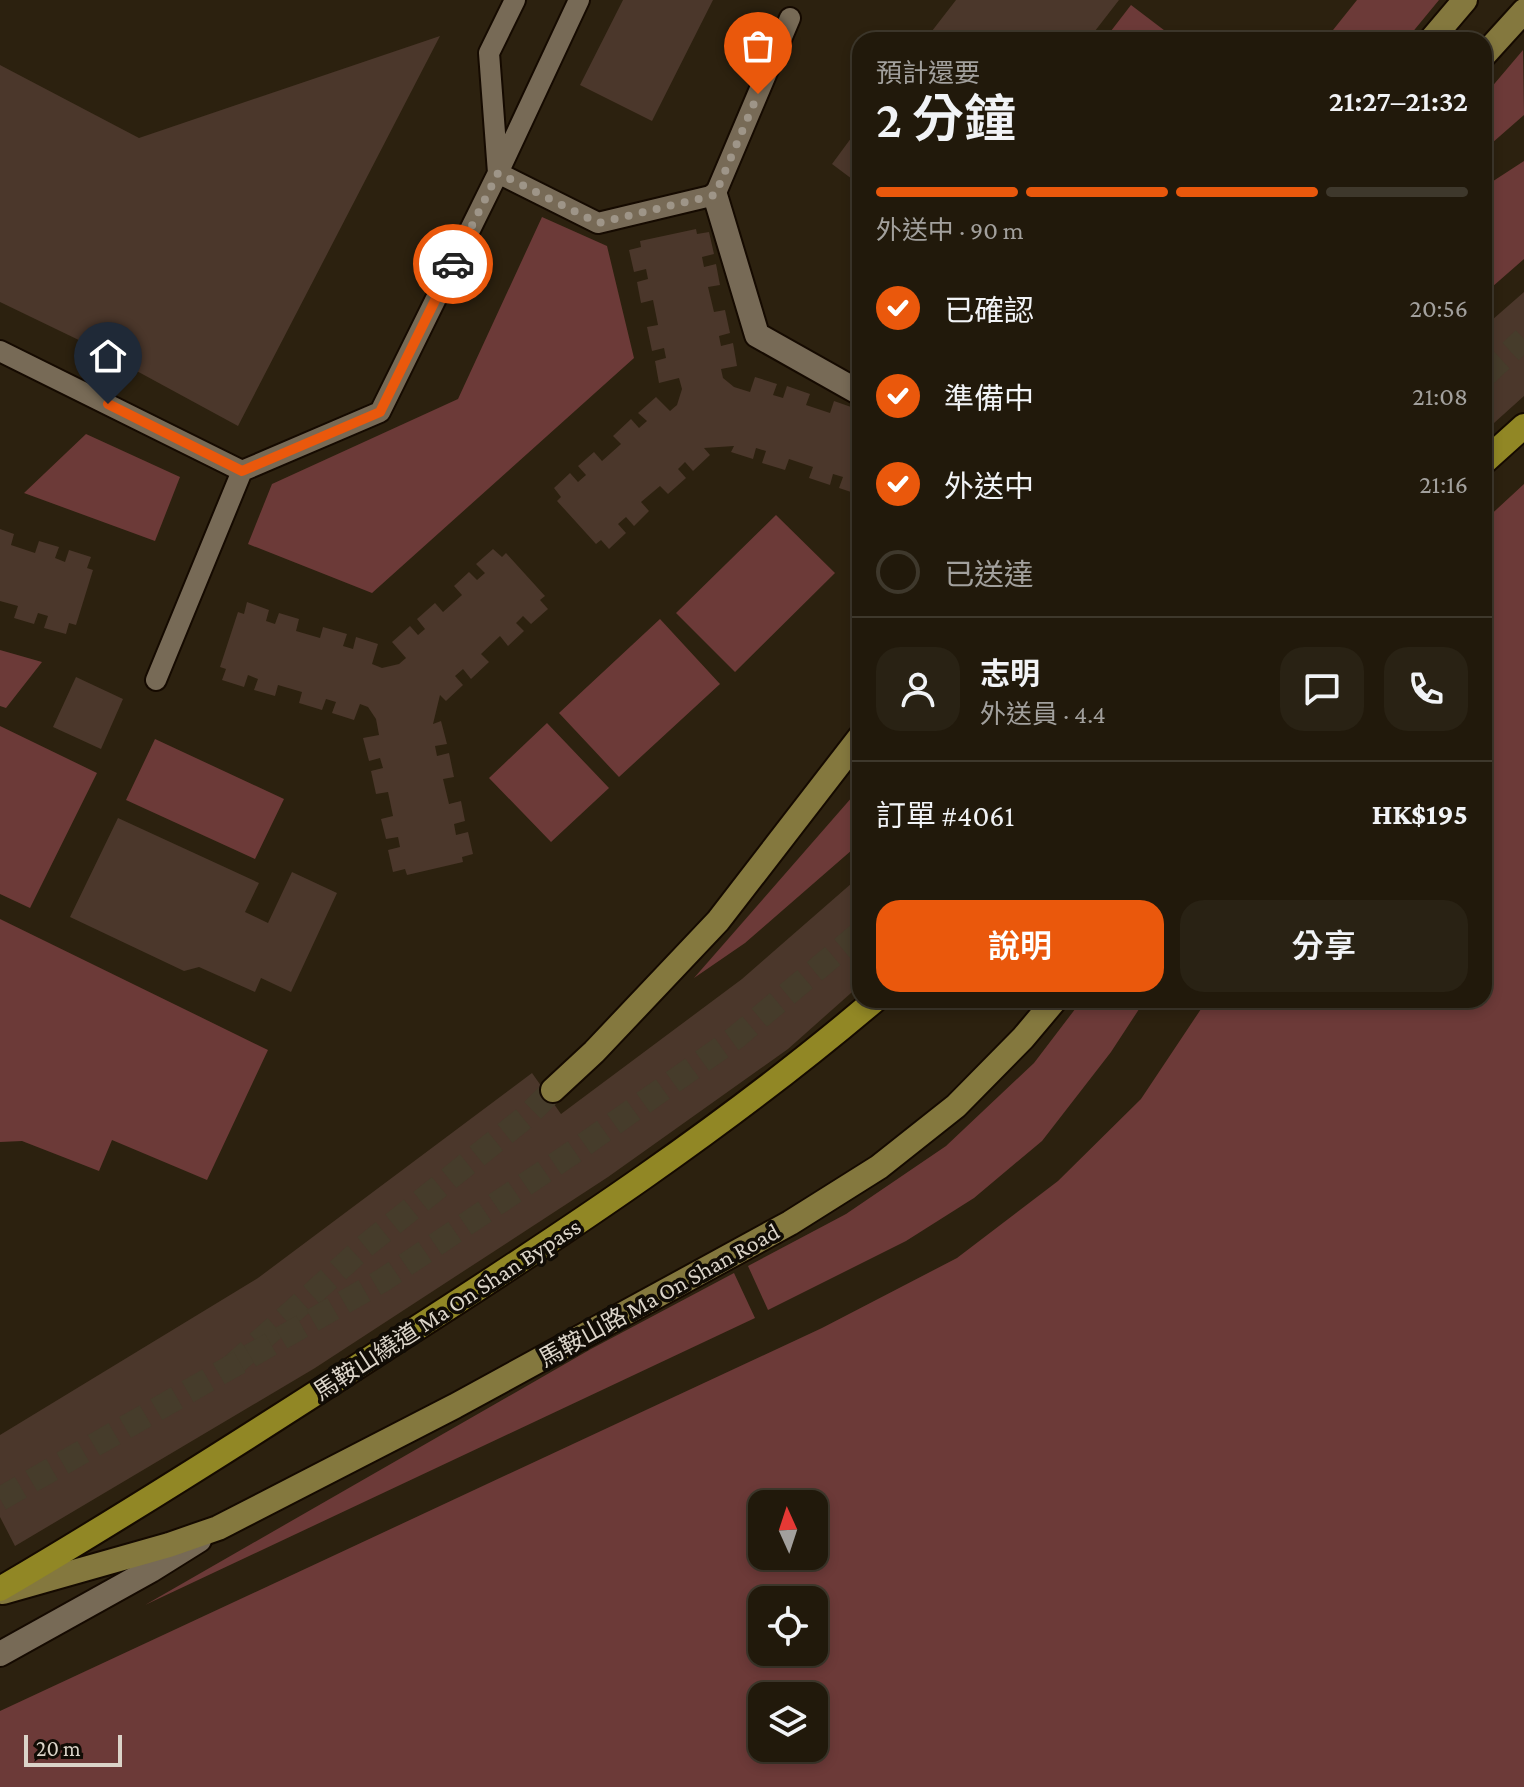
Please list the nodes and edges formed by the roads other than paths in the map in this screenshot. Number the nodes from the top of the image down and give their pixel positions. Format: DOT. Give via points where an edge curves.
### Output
graph roads {
  1 [pos="515,0"];
  2 [pos="579,0"];
  3 [pos="1465,0"];
  4 [pos="1524,11"];
  5 [pos="790,18"];
  6 [pos="1438,32"];
  7 [pos="1492,46"];
  8 [pos="498,173"];
  9 [pos="715,195"];
  10 [pos="0,351"];
  11 [pos="852,388"];
  12 [pos="1524,426"];
  13 [pos="1492,455"];
  14 [pos="242,471"];
  15 [pos="156,680"];
  16 [pos="852,747"];
  17 [pos="866,1008"];
  18 [pos="1048,1008"];
  19 [pos="553,1090"];
  20 [pos="218,1528"];
  21 [pos="0,1591"];
  22 [pos="0,1654"];
  1 -- 8 [label="lane" via="489,53"];
  2 -- 8 [label="lane"];
  3 -- 6 [label="main road"];
  4 -- 7 [label="main road"];
  5 -- 9 [label="lane"];
  8 -- 9 [label="lane" via="598,223"];
  8 -- 14 [label="lane" via="380,412"];
  9 -- 11 [label="street" via="757,335"];
  10 -- 14 [label="lane"];
  12 -- 13 [label="main road"];
  14 -- 15 [label="lane"];
  16 -- 19 [label="main road" via="718,921"];
  17 -- 21 [label="main road, 馬鞍山繞道 Ma On Shan Bypass" via="618,1197"];
  18 -- 20 [label="main road, 馬鞍山路 Ma On Shan Road" via="956,1106 843,1191 542,1360"];
  20 -- 21 [label="main road, 馬鞍山路 Ma On Shan Road"];
  20 -- 22 [label="street, 馬鞍山路 Ma On Shan Road"];
}
